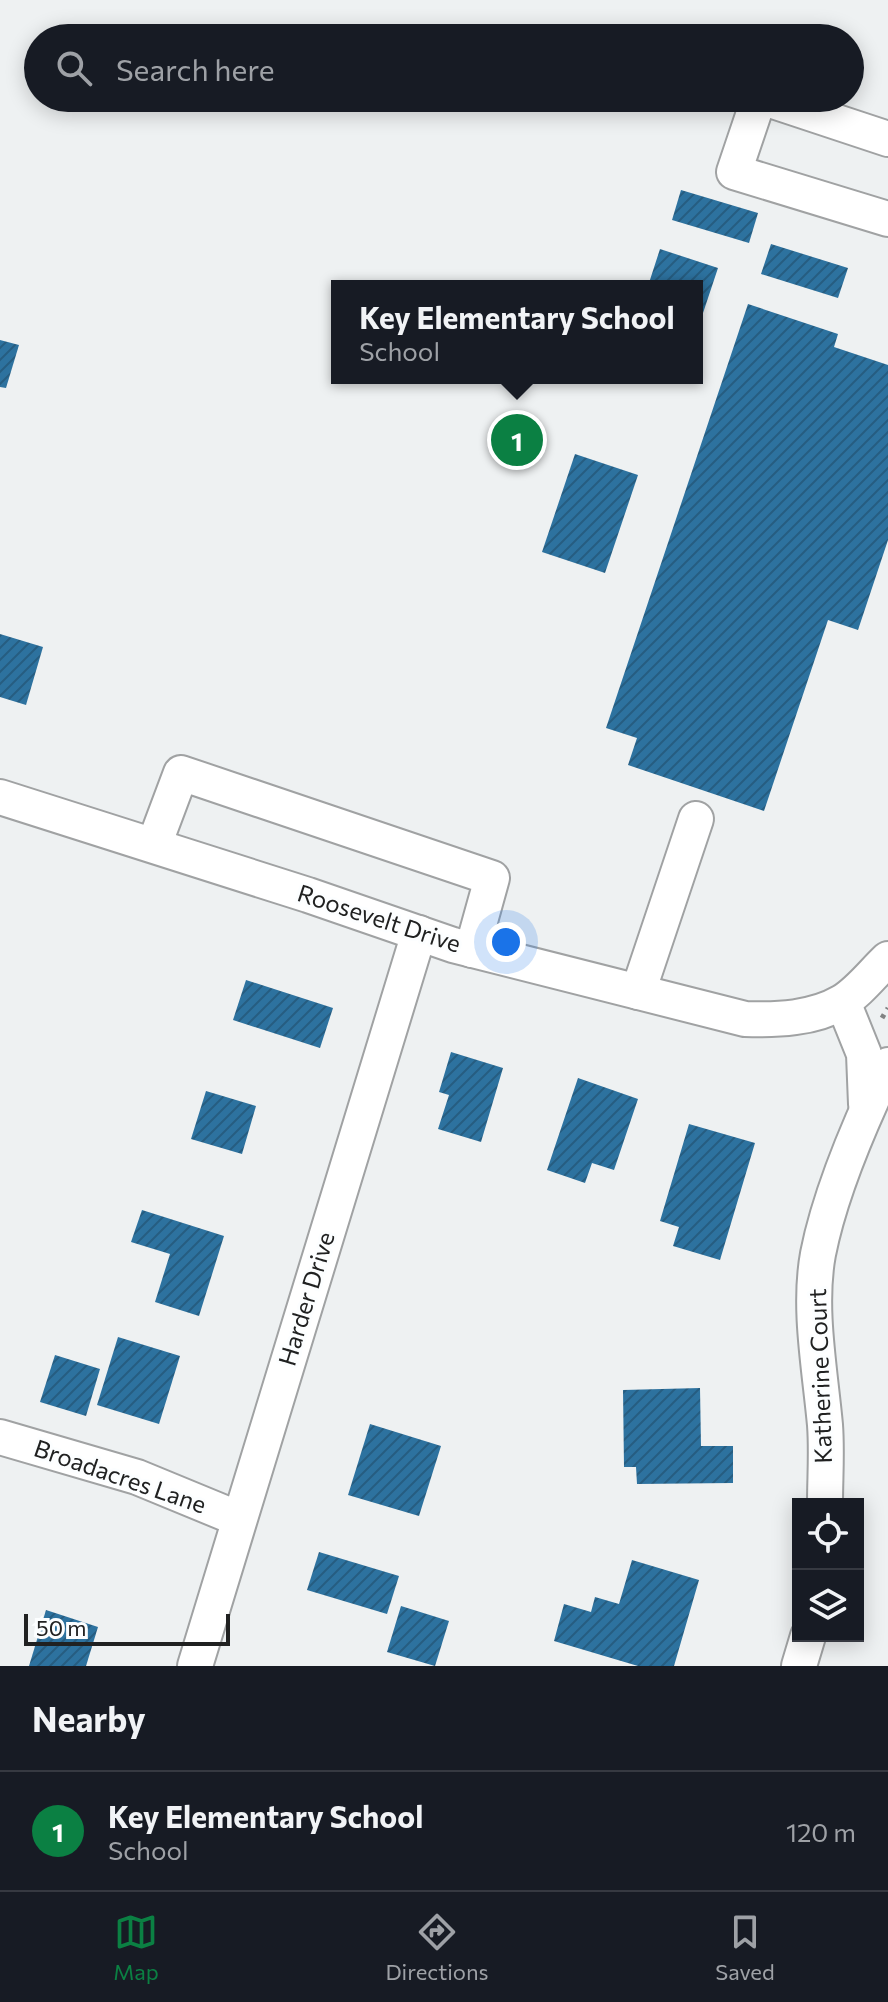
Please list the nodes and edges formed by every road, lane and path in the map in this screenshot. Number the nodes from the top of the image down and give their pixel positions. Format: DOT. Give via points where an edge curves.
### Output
graph roads {
  1 [pos="756,112"];
  2 [pos="804,112"];
  3 [pos="888,139"];
  4 [pos="888,219"];
  5 [pos="0,797"];
  6 [pos="696,819"];
  7 [pos="154,845"];
  8 [pos="419,933"];
  9 [pos="472,950"];
  10 [pos="888,959"];
  11 [pos="638,992"];
  12 [pos="843,1002"];
  13 [pos="888,1065"];
  14 [pos="866,1112"];
  15 [pos="0,1437"];
  16 [pos="825,1498"];
  17 [pos="239,1519"];
  18 [pos="806,1642"];
  19 [pos="195,1666"];
  20 [pos="799,1666"];
  1 -- 4 [label="street" via="734,172"];
  2 -- 3 [label="street"];
  5 -- 7 [label="street, Roosevelt Drive"];
  6 -- 11 [label="street"];
  7 -- 8 [label="street, Roosevelt Drive"];
  7 -- 9 [label="street" via="181,773 492,878"];
  8 -- 9 [label="street, Roosevelt Drive"];
  8 -- 17 [label="street, Harder Drive"];
  9 -- 11 [label="street, Roosevelt Drive"];
  10 -- 12 [label="street, Roosevelt Drive"];
  11 -- 12 [label="street, Roosevelt Drive" via="756,1019 802,1016"];
  12 -- 14 [label="street, Katherine Court" via="864,1054"];
  13 -- 14 [label="street, Katherine Court"];
  14 -- 16 [label="street, Katherine Court" via="818,1255 815,1324"];
  15 -- 17 [label="street, Broadacres Lane" via="137,1477"];
  17 -- 19 [label="street, Harder Drive"];
  18 -- 20 [label="street"];
}
